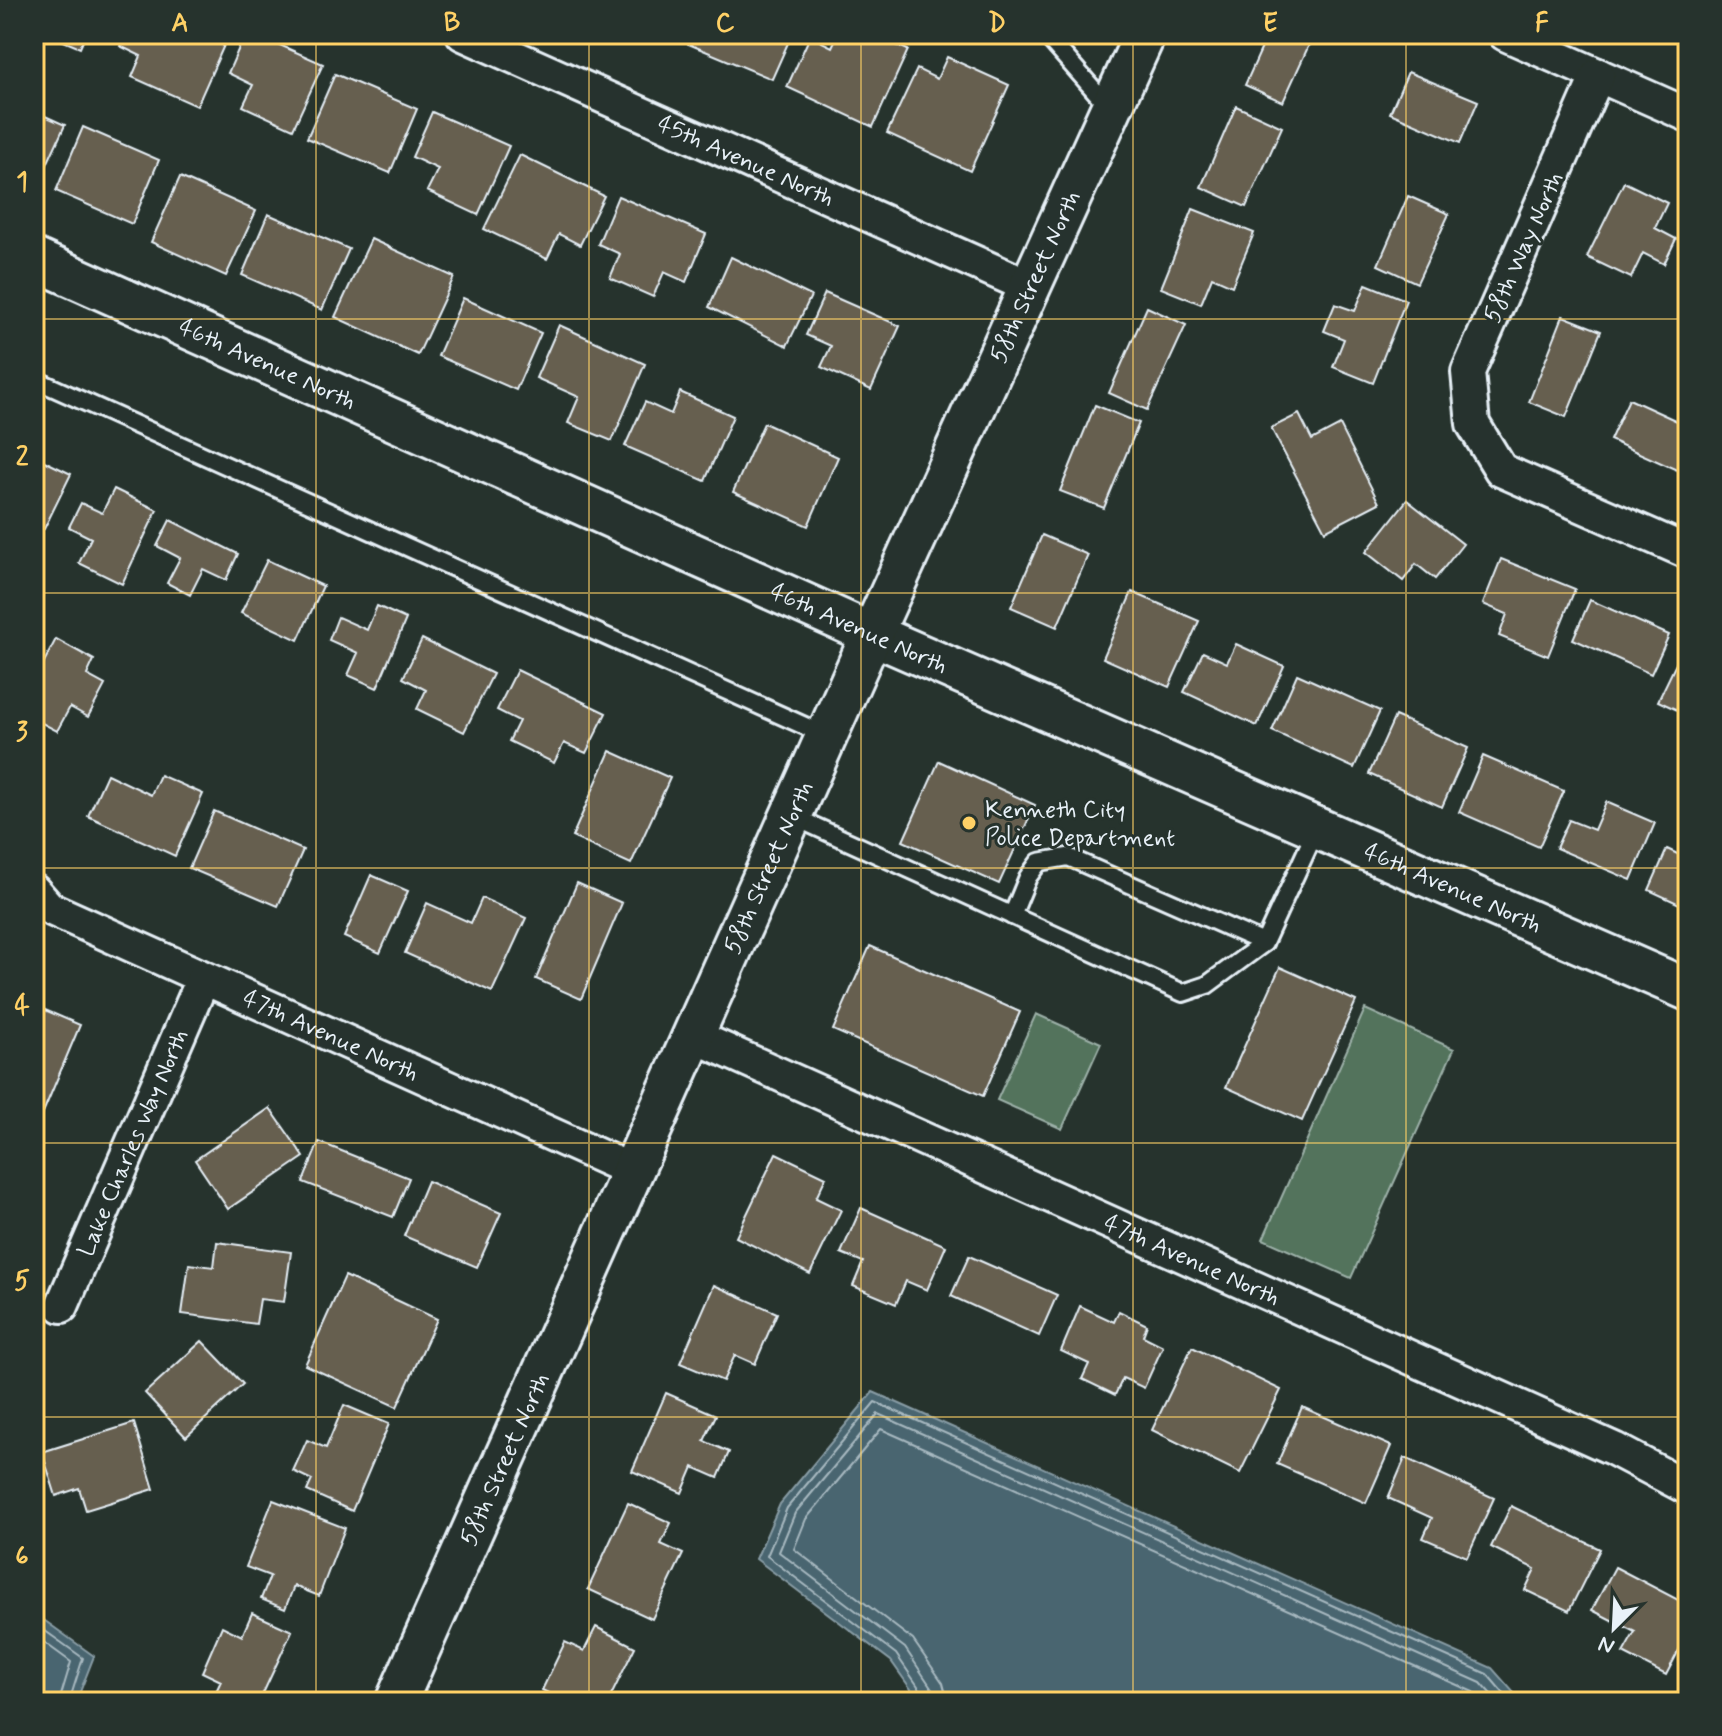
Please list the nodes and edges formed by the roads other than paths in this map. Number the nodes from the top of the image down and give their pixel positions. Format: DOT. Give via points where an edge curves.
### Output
graph roads {
  1 [pos="463,34"];
  2 [pos="1045,34"];
  3 [pos="1145,34"];
  4 [pos="1505,34"];
  5 [pos="1598,75"];
  6 [pos="1111,109"];
  7 [pos="1688,115"];
  8 [pos="34,259"];
  9 [pos="1030,287"];
  10 [pos="34,379"];
  11 [pos="1688,552"];
  12 [pos="872,634"];
  13 [pos="827,736"];
  14 [pos="792,816"];
  15 [pos="1317,828"];
  16 [pos="34,891"];
  17 [pos="1012,916"];
  18 [pos="1264,943"];
  19 [pos="203,979"];
  20 [pos="1688,990"];
  21 [pos="694,1036"];
  22 [pos="633,1171"];
  23 [pos="62,1306"];
  24 [pos="1688,1488"];
  25 [pos="396,1702"];
  1 -- 9 [label="street, 45th Avenue North"];
  2 -- 6 [label="lane"];
  3 -- 6 [label="street, 58th Street North"];
  4 -- 5 [label="street"];
  5 -- 7 [label="street"];
  5 -- 11 [label="street, 58th Way North" via="1468,372 1473,424 1501,470"];
  6 -- 9 [label="street, 58th Street North"];
  8 -- 12 [label="street, 46th Avenue North"];
  9 -- 12 [label="street, 58th Street North"];
  10 -- 13 [label="lane"];
  12 -- 13 [label="street, 58th Street North"];
  12 -- 15 [label="street, 46th Avenue North"];
  13 -- 14 [label="street, 58th Street North"];
  14 -- 17 [label="lane"];
  14 -- 21 [label="street, 58th Street North"];
  15 -- 18 [label="lane"];
  15 -- 20 [label="street, 46th Avenue North"];
  16 -- 19 [label="street, 47th Avenue North" via="49,908"];
  17 -- 18 [label="lane" via="1183,993 1207,985"];
  17 -- 18 [label="lane" via="1039,862 1068,857"];
  19 -- 22 [label="street, 47th Avenue North"];
  19 -- 23 [label="street, Lake Charles Way North"];
  21 -- 22 [label="street, 58th Street North"];
  21 -- 24 [label="street, 47th Avenue North" via="1614,1449"];
  22 -- 25 [label="street, 58th Street North"];
}
